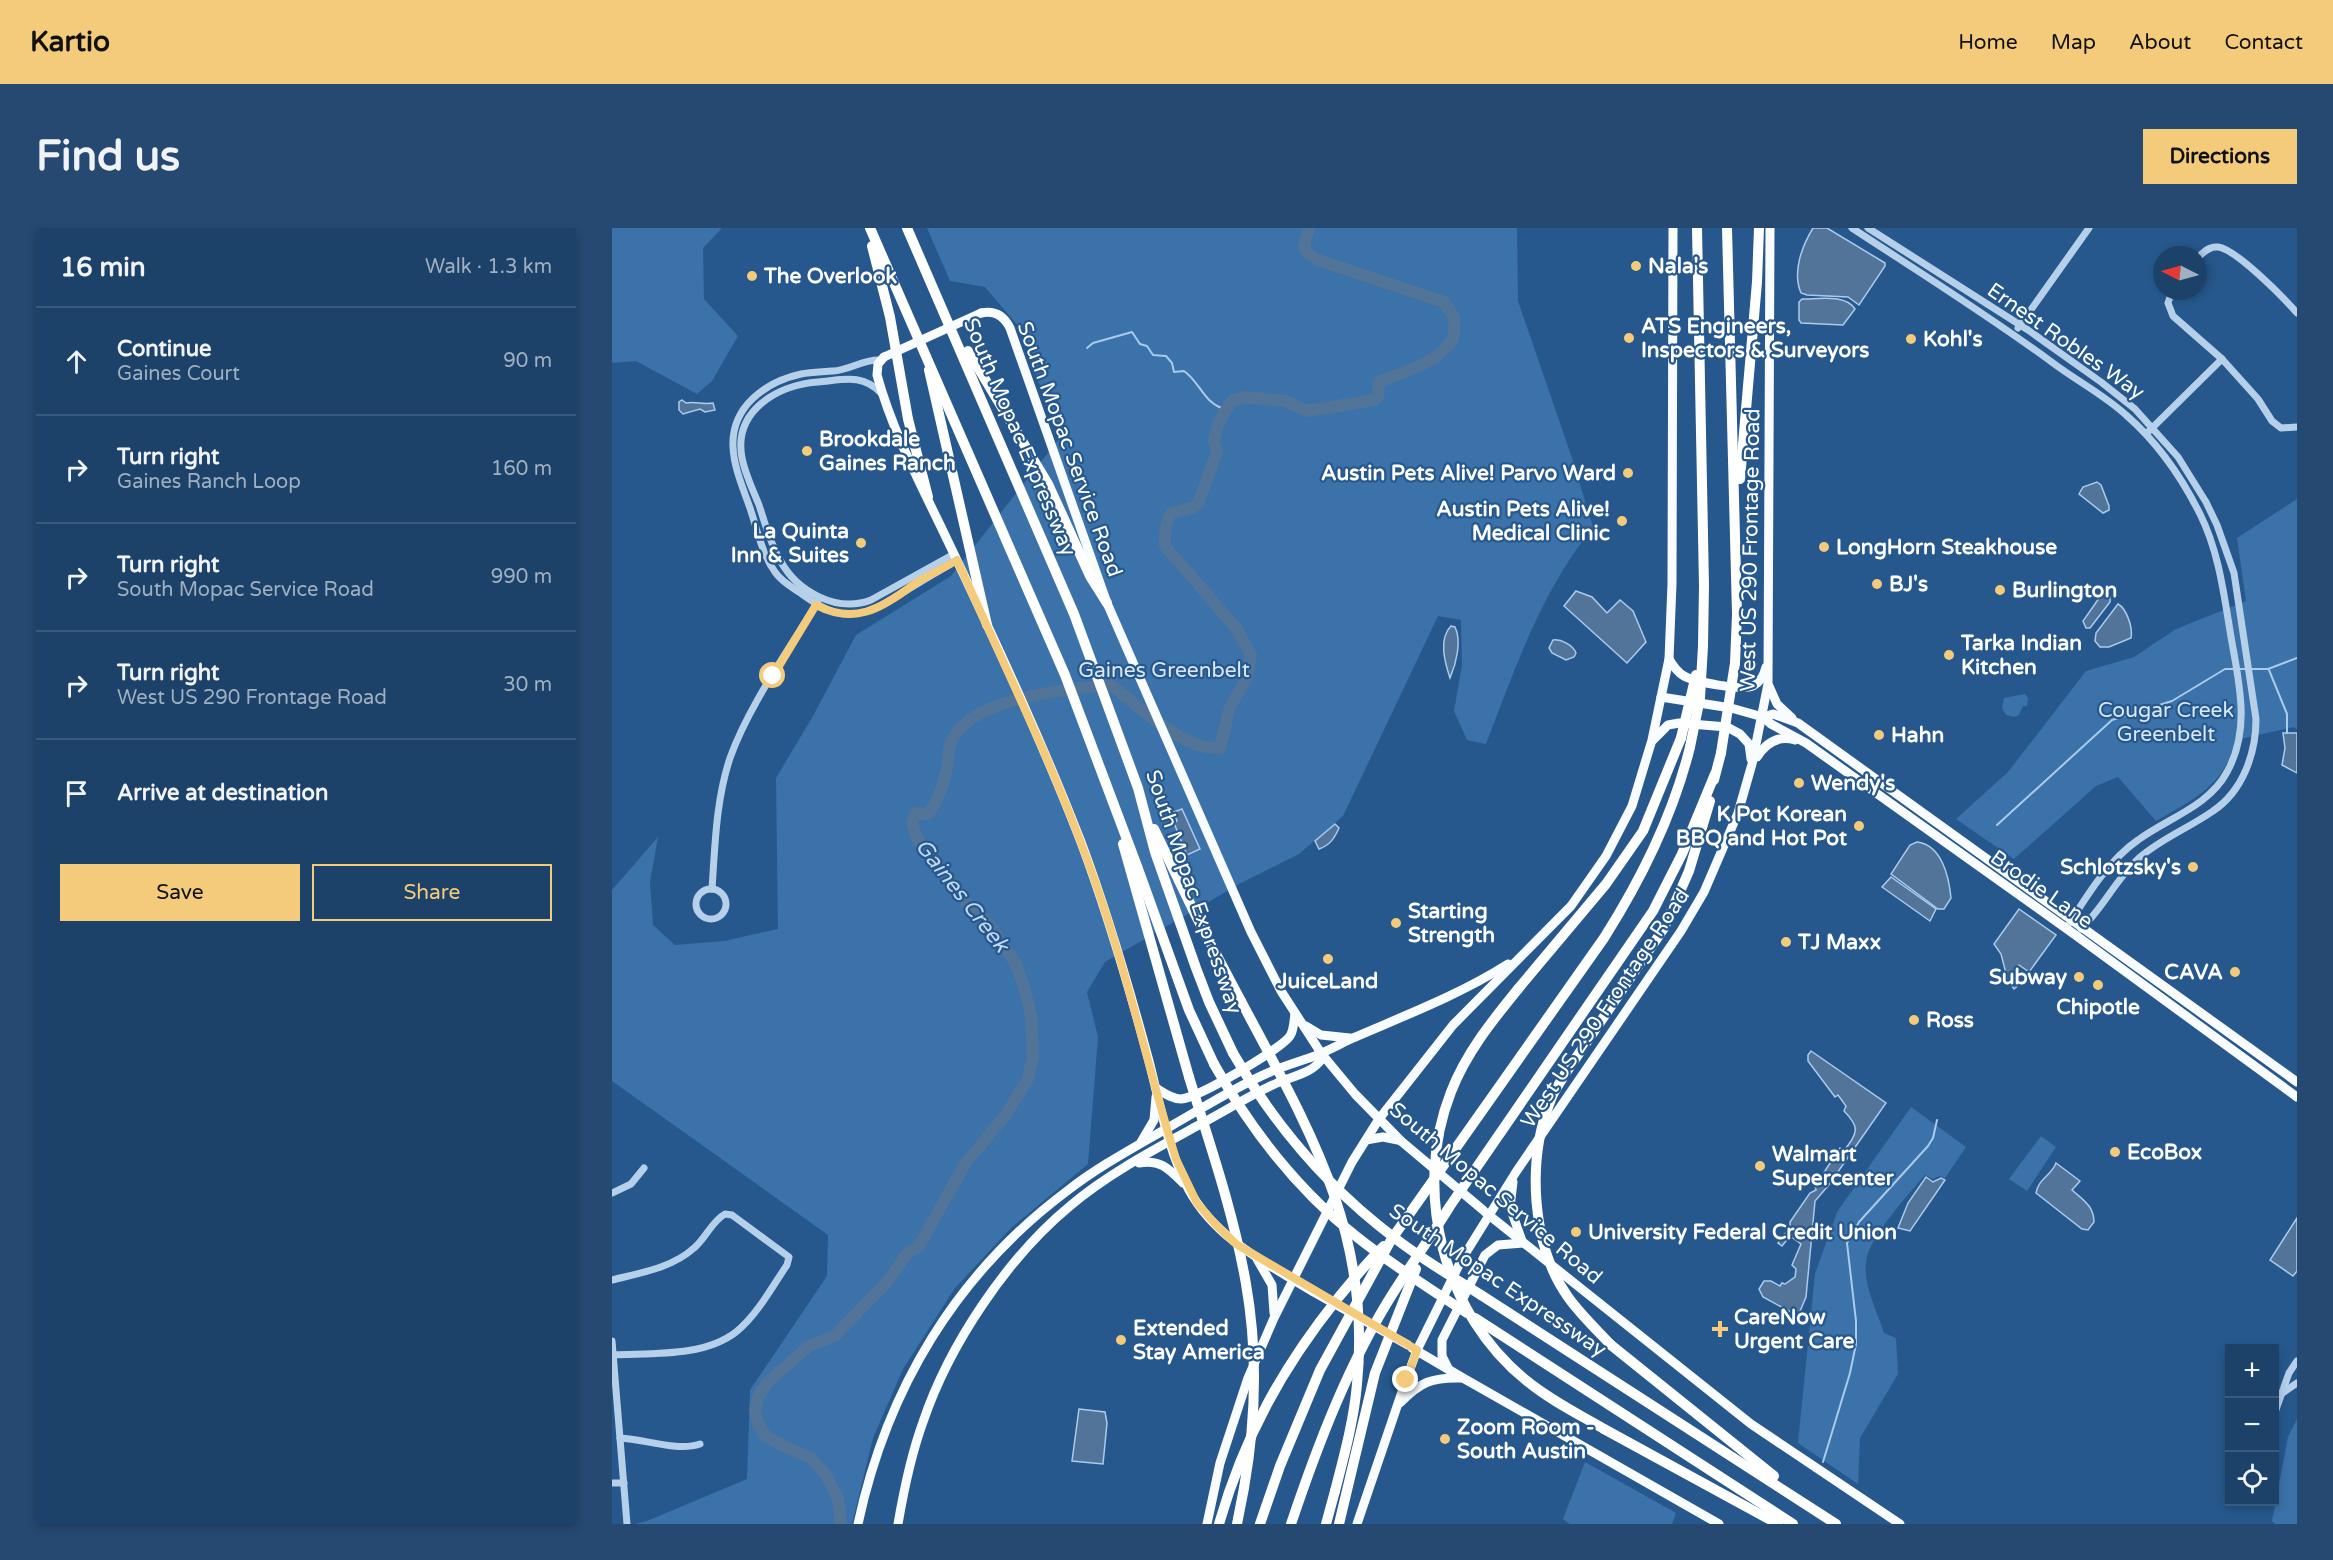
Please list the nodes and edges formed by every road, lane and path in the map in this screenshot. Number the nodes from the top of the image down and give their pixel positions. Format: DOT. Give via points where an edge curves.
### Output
graph roads {
  1 [pos="869,228"];
  2 [pos="907,228"];
  3 [pos="1673,228"];
  4 [pos="1727,228"];
  5 [pos="1758,228"];
  6 [pos="1770,228"];
  7 [pos="1852,228"];
  8 [pos="1868,228"];
  9 [pos="2089,228"];
  10 [pos="1696,231"];
  11 [pos="2207,250"];
  12 [pos="1940,274"];
  13 [pos="1935,282"];
  14 [pos="2169,300"];
  15 [pos="1990,306"];
  16 [pos="1984,314"];
  17 [pos="2297,314"];
  18 [pos="2020,325"];
  19 [pos="954,333"];
  20 [pos="2014,334"];
  21 [pos="882,358"];
  22 [pos="927,358"];
  23 [pos="2222,359"];
  24 [pos="820,372"];
  25 [pos="821,382"];
  26 [pos="882,394"];
  27 [pos="2297,427"];
  28 [pos="2152,428"];
  29 [pos="2145,435"];
  30 [pos="738,458"];
  31 [pos="928,497"];
  32 [pos="1735,521"];
  33 [pos="956,557"];
  34 [pos="912,581"];
  35 [pos="820,597"];
  36 [pos="1107,603"];
  37 [pos="816,605"];
  38 [pos="987,625"];
  39 [pos="1703,646"];
  40 [pos="1669,659"];
  41 [pos="1769,662"];
  42 [pos="1768,684"];
  43 [pos="1661,697"];
  44 [pos="1763,717"];
  45 [pos="1798,723"];
  46 [pos="1652,741"];
  47 [pos="1806,743"];
  48 [pos="1752,764"];
  49 [pos="1715,774"];
  50 [pos="1144,810"];
  51 [pos="1116,814"];
  52 [pos="1918,823"];
  53 [pos="1964,842"];
  54 [pos="712,889"];
  55 [pos="2072,920"];
  56 [pos="2083,928"];
  57 [pos="2070,931"];
  58 [pos="1523,955"];
  59 [pos="1294,1013"];
  60 [pos="1302,1023"];
  61 [pos="2208,1031"];
  62 [pos="1354,1038"];
  63 [pos="2254,1051"];
  64 [pos="2245,1058"];
  65 [pos="1321,1059"];
  66 [pos="2293,1079"];
  67 [pos="1156,1088"];
  68 [pos="2297,1097"];
  69 [pos="1379,1119"];
  70 [pos="1167,1129"];
  71 [pos="1366,1140"];
  72 [pos="1170,1141"];
  73 [pos="1401,1141"];
  74 [pos="1137,1146"];
  75 [pos="1133,1164"];
  76 [pos="644,1168"];
  77 [pos="1516,1172"];
  78 [pos="1190,1191"];
  79 [pos="612,1193"];
  80 [pos="1485,1212"];
  81 [pos="1391,1240"];
  82 [pos="1523,1243"];
  83 [pos="1425,1247"];
  84 [pos="1256,1257"];
  85 [pos="1293,1279"];
  86 [pos="612,1280"];
  87 [pos="1274,1318"];
  88 [pos="612,1341"];
  89 [pos="1417,1350"];
  90 [pos="614,1355"];
  91 [pos="2297,1361"];
  92 [pos="1449,1370"];
  93 [pos="1462,1378"];
  94 [pos="2297,1383"];
  95 [pos="2283,1392"];
  96 [pos="615,1401"];
  97 [pos="2279,1402"];
  98 [pos="1398,1405"];
  99 [pos="620,1438"];
  100 [pos="700,1444"];
  101 [pos="624,1483"];
  102 [pos="612,1484"];
  103 [pos="1808,1505"];
  104 [pos="627,1524"];
  105 [pos="858,1524"];
  106 [pos="898,1524"];
  107 [pos="1207,1524"];
  108 [pos="1220,1524"];
  109 [pos="1237,1524"];
  110 [pos="1260,1524"];
  111 [pos="1291,1524"];
  112 [pos="1326,1524"];
  113 [pos="1339,1524"];
  114 [pos="1358,1524"];
  115 [pos="1719,1524"];
  116 [pos="1778,1524"];
  117 [pos="1792,1524"];
  118 [pos="1836,1524"];
  119 [pos="1900,1524"];
  1 -- 22 [label="highway, South Mopac Expressway"];
  1 -- 31 [label="highway"];
  2 -- 19 [label="highway, South Mopac Expressway"];
  3 -- 40 [label="main road"];
  4 -- 32 [label="highway"];
  5 -- 32 [label="highway" via="1756,293"];
  6 -- 41 [label="main road, West US 290 Frontage Road"];
  7 -- 13 [label="street, Ernest Robles Way"];
  8 -- 12 [label="street, Ernest Robles Way"];
  9 -- 18 [label="street"];
  10 -- 39 [label="highway"];
  11 -- 17 [label="street" via="2224,249 2272,287"];
  12 -- 13 [label="street"];
  12 -- 15 [label="street, Ernest Robles Way"];
  13 -- 16 [label="street, Ernest Robles Way"];
  14 -- 23 [label="street" via="2173,316"];
  15 -- 16 [label="street"];
  15 -- 18 [label="street, Ernest Robles Way"];
  16 -- 20 [label="street, Ernest Robles Way"];
  18 -- 20 [label="street"];
  18 -- 28 [label="street, Ernest Robles Way" via="2123,399"];
  19 -- 36 [label="highway" via="1048,484 1090,576"];
  19 -- 50 [label="highway, South Mopac Expressway" via="1074,614"];
  20 -- 29 [label="street, Ernest Robles Way" via="2094,390"];
  21 -- 24 [label="street" via="843,370"];
  21 -- 26 [label="main road" via="877,375"];
  21 -- 36 [label="main road, South Mopac Service Road, bridge" via="981,313 1002,316 1010,328"];
  22 -- 38 [label="highway"];
  22 -- 51 [label="highway, South Mopac Expressway" via="1044,626"];
  23 -- 27 [label="street" via="2272,421 2281,428"];
  23 -- 28 [label="street"];
  24 -- 25 [label="street"];
  24 -- 30 [label="street" via="792,377 748,401 733,435"];
  25 -- 26 [label="street" via="856,378"];
  25 -- 30 [label="street" via="786,388 760,403 743,431"];
  26 -- 31 [label="main road"];
  28 -- 29 [label="street"];
  28 -- 56 [label="street, Ernest Robles Way" via="2190,474 2217,525 2234,573 2256,729 2240,781 2214,811 2165,838 2139,858"];
  29 -- 55 [label="street, Ernest Robles Way" via="2186,487 2212,543 2234,654 2242,729 2227,774 2215,789 2129,846"];
  30 -- 35 [label="street" via="779,559 790,575"];
  30 -- 37 [label="street" via="738,474 771,565 780,578"];
  31 -- 33 [label="main road"];
  32 -- 49 [label="highway, bridge" via="1735,663"];
  33 -- 34 [label="street"];
  33 -- 38 [label="main road"];
  34 -- 35 [label="street" via="860,605 839,604"];
  34 -- 37 [label="street" via="882,606 862,613 830,612"];
  35 -- 37 [label="street"];
  36 -- 59 [label="main road, South Mopac Service Road" via="1251,933"];
  37 -- 54 [label="street" via="753,710 730,758 717,814"];
  38 -- 67 [label="main road" via="1081,843 1109,922"];
  39 -- 81 [label="highway, bridge" via="1700,698 1681,782 1631,896"];
  39 -- 116 [label="highway, bridge" via="1681,738 1643,831 1606,884 1479,1038 1463,1064 1441,1122 1435,1203 1442,1254 1457,1294 1502,1358 1550,1398"];
  40 -- 41 [label="main road" via="1674,668 1692,680 1742,687 1753,686 1762,679"];
  40 -- 43 [label="main road"];
  41 -- 42 [label="main road, West US 290 Frontage Road"];
  42 -- 44 [label="main road, West US 290 Frontage Road"];
  42 -- 45 [label="main road" via="1777,704"];
  43 -- 44 [label="main road, Brodie Lane"];
  43 -- 46 [label="main road"];
  44 -- 45 [label="main road, Brodie Lane" via="1773,714"];
  44 -- 47 [label="main road, Brodie Lane"];
  44 -- 48 [label="main road, West US 290 Frontage Road"];
  45 -- 53 [label="main road, Brodie Lane"];
  46 -- 48 [label="main road" via="1668,725 1727,727 1749,744"];
  46 -- 58 [label="main road" via="1632,806 1606,856 1571,906"];
  47 -- 48 [label="main road" via="1780,738 1762,749"];
  47 -- 52 [label="main road, Brodie Lane"];
  48 -- 77 [label="main road, West US 290 Frontage Road" via="1730,834 1704,892"];
  49 -- 83 [label="highway" via="1653,911"];
  49 -- 103 [label="highway, bridge" via="1689,871 1664,928 1550,1101 1535,1167 1536,1201 1542,1235 1567,1295 1611,1345 1792,1488"];
  50 -- 103 [label="highway, South Mopac Expressway, bridge" via="1196,968 1233,1053 1277,1122 1341,1193 1397,1240"];
  50 -- 112 [label="highway, bridge" via="1319,1151 1344,1220 1359,1322 1357,1383 1348,1440"];
  51 -- 109 [label="highway, bridge" via="1128,868 1231,1217 1250,1305 1254,1401 1251,1446"];
  51 -- 117 [label="highway, South Mopac Expressway, bridge" via="1189,1010 1214,1064 1258,1134 1303,1187 1384,1258"];
  52 -- 53 [label="main road" via="1923,821"];
  52 -- 57 [label="main road, Brodie Lane"];
  53 -- 55 [label="main road, Brodie Lane"];
  54 -- 54 [label="street" via="702,891 695,904 707,920 718,918 726,906 724,896"];
  55 -- 56 [label="main road, Brodie Lane"];
  55 -- 57 [label="street, Ernest Robles Way"];
  56 -- 57 [label="street, Ernest Robles Way"];
  56 -- 63 [label="main road, Brodie Lane"];
  57 -- 61 [label="main road, Brodie Lane"];
  58 -- 62 [label="main road" via="1444,999"];
  58 -- 69 [label="main road" via="1453,1025"];
  59 -- 60 [label="main road, South Mopac Service Road"];
  59 -- 67 [label="main road" via="1291,1035 1278,1048 1202,1092 1178,1099"];
  60 -- 62 [label="main road" via="1321,1035"];
  60 -- 65 [label="main road, South Mopac Service Road"];
  61 -- 63 [label="main road" via="2243,1050"];
  61 -- 64 [label="main road, Brodie Lane"];
  62 -- 65 [label="main road"];
  63 -- 66 [label="main road, Brodie Lane"];
  64 -- 66 [label="main road" via="2254,1058"];
  64 -- 68 [label="main road, Brodie Lane"];
  65 -- 69 [label="main road, South Mopac Service Road"];
  65 -- 70 [label="main road" via="1252,1080"];
  65 -- 72 [label="main road" via="1306,1072"];
  67 -- 70 [label="main road"];
  67 -- 74 [label="main road" via="1154,1120"];
  69 -- 71 [label="main road"];
  69 -- 73 [label="main road, South Mopac Service Road"];
  70 -- 72 [label="main road"];
  70 -- 74 [label="main road"];
  71 -- 73 [label="main road" via="1383,1137"];
  71 -- 85 [label="main road"];
  72 -- 75 [label="main road"];
  72 -- 78 [label="main road"];
  73 -- 80 [label="main road, South Mopac Service Road, bridge"];
  74 -- 105 [label="main road" via="1099,1168 1039,1213 988,1262 961,1295 928,1341 903,1387 876,1454"];
  75 -- 78 [label="main road" via="1162,1164"];
  75 -- 106 [label="main road" via="1094,1187 1051,1222 1008,1271 976,1318 939,1383 923,1421"];
  76 -- 79 [label="street" via="631,1184"];
  77 -- 80 [label="main road, West US 290 Frontage Road"];
  77 -- 82 [label="main road" via="1510,1207"];
  78 -- 84 [label="main road" via="1224,1234"];
  80 -- 82 [label="main road, South Mopac Service Road"];
  80 -- 89 [label="main road, West US 290 Frontage Road"];
  81 -- 108 [label="highway" via="1369,1260 1285,1370 1250,1437"];
  81 -- 110 [label="highway" via="1320,1370"];
  82 -- 92 [label="main road" via="1498,1245 1485,1255 1442,1340 1442,1356"];
  82 -- 119 [label="main road, South Mopac Service Road" via="1751,1424"];
  83 -- 111 [label="highway" via="1395,1290 1346,1381"];
  83 -- 113 [label="highway" via="1375,1373"];
  84 -- 85 [label="main road"];
  84 -- 87 [label="main road" via="1272,1285"];
  85 -- 87 [label="main road"];
  85 -- 89 [label="main road, bridge"];
  86 -- 90 [label="street" via="678,1260 726,1214 787,1254 789,1261 751,1317 720,1342 695,1349"];
  87 -- 107 [label="main road" via="1228,1436"];
  88 -- 90 [label="street"];
  89 -- 92 [label="main road"];
  89 -- 98 [label="main road, West US 290 Frontage Road"];
  90 -- 96 [label="street"];
  91 -- 95 [label="street"];
  92 -- 93 [label="main road"];
  93 -- 98 [label="main road" via="1428,1381"];
  93 -- 115 [label="main road"];
  94 -- 95 [label="street"];
  95 -- 97 [label="street"];
  96 -- 99 [label="street"];
  98 -- 114 [label="main road, West US 290 Frontage Road"];
  99 -- 100 [label="street" via="682,1447"];
  99 -- 101 [label="street"];
  101 -- 102 [label="street"];
  101 -- 104 [label="street"];
  103 -- 118 [label="highway, South Mopac Expressway"];
}
